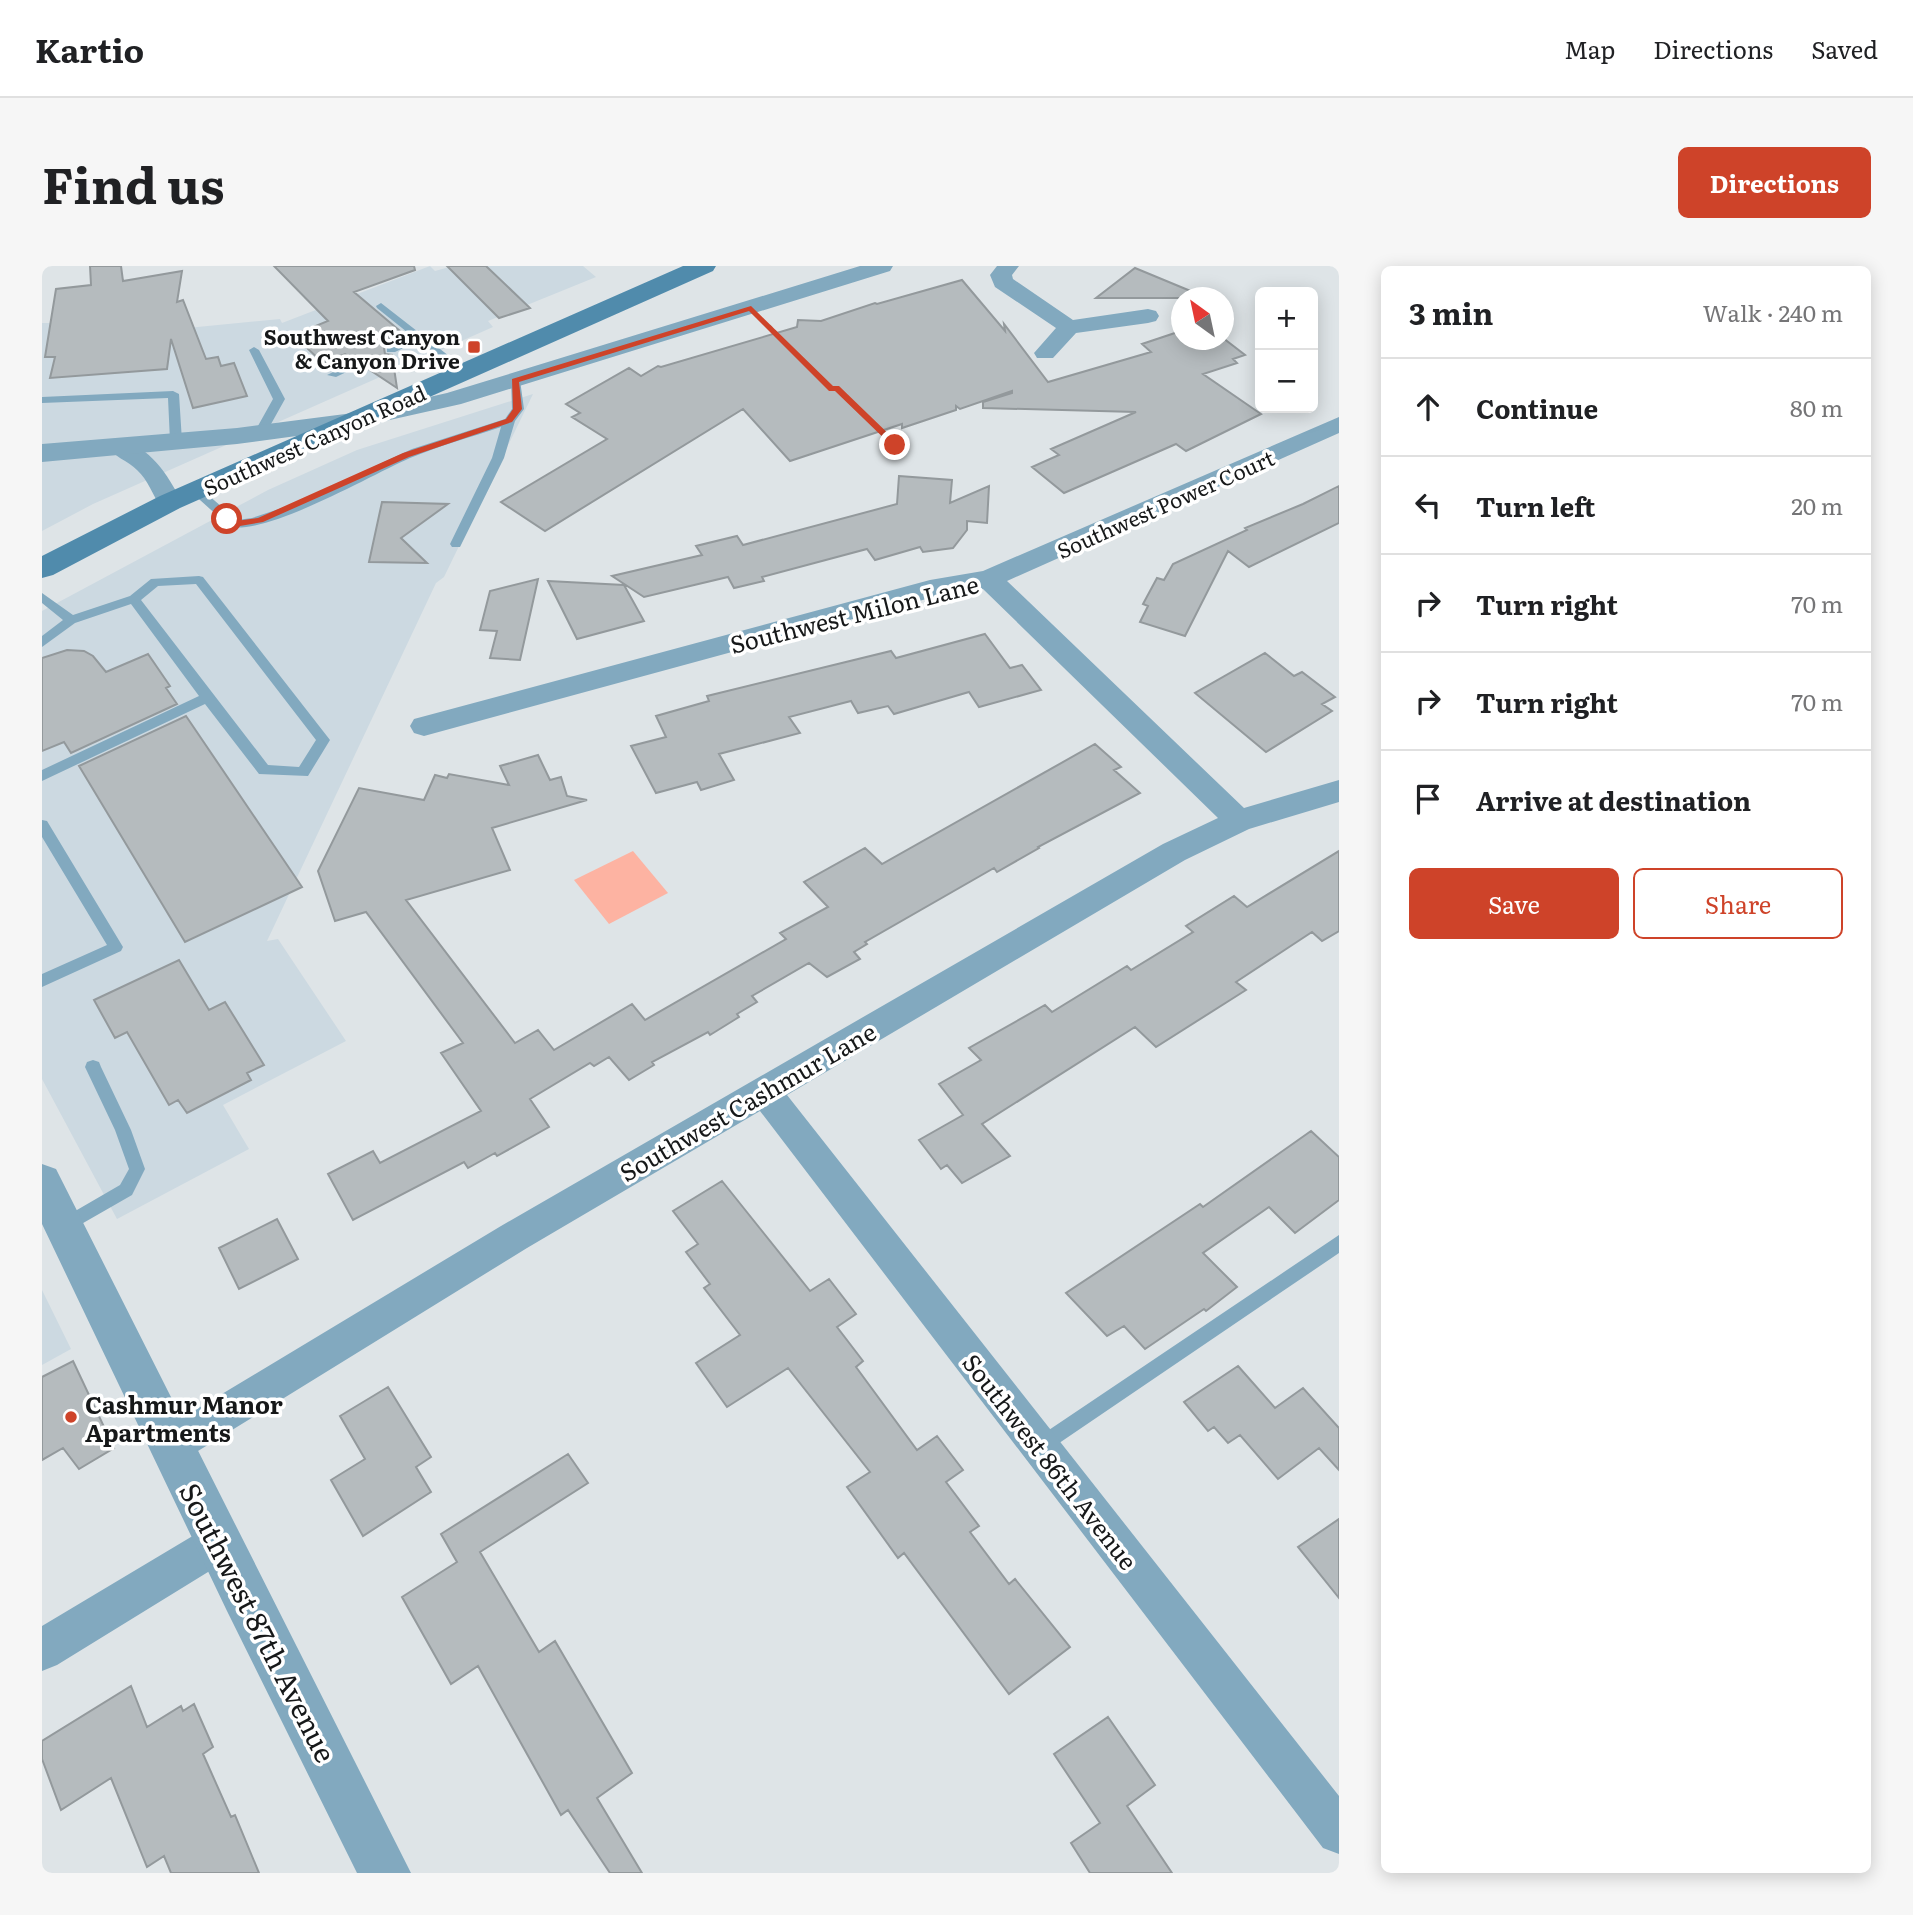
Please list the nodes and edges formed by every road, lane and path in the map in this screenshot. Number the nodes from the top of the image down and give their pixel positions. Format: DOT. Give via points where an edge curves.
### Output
graph roads {
  1 [pos="704,266"];
  2 [pos="882,266"];
  3 [pos="1008,266"];
  4 [pos="381,306"];
  5 [pos="751,308"];
  6 [pos="1148,316"];
  7 [pos="1069,327"];
  8 [pos="419,337"];
  9 [pos="254,350"];
  10 [pos="391,350"];
  11 [pos="1045,353"];
  12 [pos="360,363"];
  13 [pos="463,372"];
  14 [pos="332,375"];
  15 [pos="515,380"];
  16 [pos="42,400"];
  17 [pos="353,421"];
  18 [pos="509,421"];
  19 [pos="1339,424"];
  20 [pos="260,433"];
  21 [pos="176,441"];
  22 [pos="895,445"];
  23 [pos="118,446"];
  24 [pos="42,453"];
  25 [pos="183,497"];
  26 [pos="456,544"];
  27 [pos="42,568"];
  28 [pos="989,579"];
  29 [pos="42,597"];
  30 [pos="134,599"];
  31 [pos="71,620"];
  32 [pos="42,643"];
  33 [pos="207,698"];
  34 [pos="424,726"];
  35 [pos="42,776"];
  36 [pos="1339,791"];
  37 [pos="1239,821"];
  38 [pos="42,825"];
  39 [pos="42,981"];
  40 [pos="93,1067"];
  41 [pos="764,1090"];
  42 [pos="42,1182"];
  43 [pos="64,1226"];
  44 [pos="1339,1243"];
  45 [pos="171,1446"];
  46 [pos="1040,1446"];
  47 [pos="220,1542"];
  48 [pos="42,1650"];
  49 [pos="1339,1832"];
  50 [pos="386,1873"];
  1 -- 13 [label="main road, Southwest Canyon Road"];
  2 -- 5 [label="street"];
  3 -- 7 [label="street" via="1001,275 1003,282"];
  4 -- 8 [label="lane"];
  5 -- 15 [label="street"];
  5 -- 22 [label="path" via="831,389 837,388"];
  6 -- 7 [label="street"];
  7 -- 11 [label="street"];
  8 -- 10 [label="lane"];
  8 -- 13 [label="lane"];
  9 -- 20 [label="lane" via="279,399"];
  12 -- 14 [label="lane"];
  13 -- 17 [label="main road, Southwest Canyon Road"];
  15 -- 17 [label="street"];
  15 -- 18 [label="lane" via="517,409"];
  16 -- 21 [label="lane" via="173,394"];
  17 -- 20 [label="street"];
  17 -- 25 [label="main road, Southwest Canyon Road"];
  18 -- 25 [label="lane" via="406,455 291,508 244,524 234,524"];
  18 -- 26 [label="lane" via="498,458"];
  19 -- 28 [label="street, Southwest Power Court"];
  20 -- 21 [label="street"];
  21 -- 23 [label="street"];
  23 -- 24 [label="street"];
  23 -- 25 [label="street" via="149,465"];
  25 -- 27 [label="main road, Southwest Canyon Road"];
  28 -- 34 [label="street, Southwest Milon Lane" via="930,589"];
  28 -- 37 [label="street, Southwest Milon Lane"];
  29 -- 31 [label="lane"];
  30 -- 31 [label="lane"];
  30 -- 33 [label="lane"];
  30 -- 33 [label="lane" via="155,582 199,580 323,740 303,772 264,770"];
  31 -- 32 [label="lane"];
  33 -- 35 [label="lane"];
  36 -- 37 [label="street, Southwest Cashmur Lane"];
  37 -- 41 [label="street, Southwest Cashmur Lane" via="1174,852"];
  38 -- 39 [label="lane" via="116,947"];
  40 -- 43 [label="lane" via="137,1169 126,1190"];
  41 -- 45 [label="street, Southwest Cashmur Lane"];
  41 -- 46 [label="street, Southwest 86th Avenue"];
  42 -- 43 [label="street, Southwest 87th Avenue"];
  43 -- 45 [label="street, Southwest 87th Avenue"];
  44 -- 46 [label="lane"];
  45 -- 47 [label="street, Southwest 87th Avenue"];
  46 -- 49 [label="street, Southwest 86th Avenue"];
  47 -- 48 [label="street"];
  47 -- 50 [label="street, Southwest 87th Avenue"];
}
